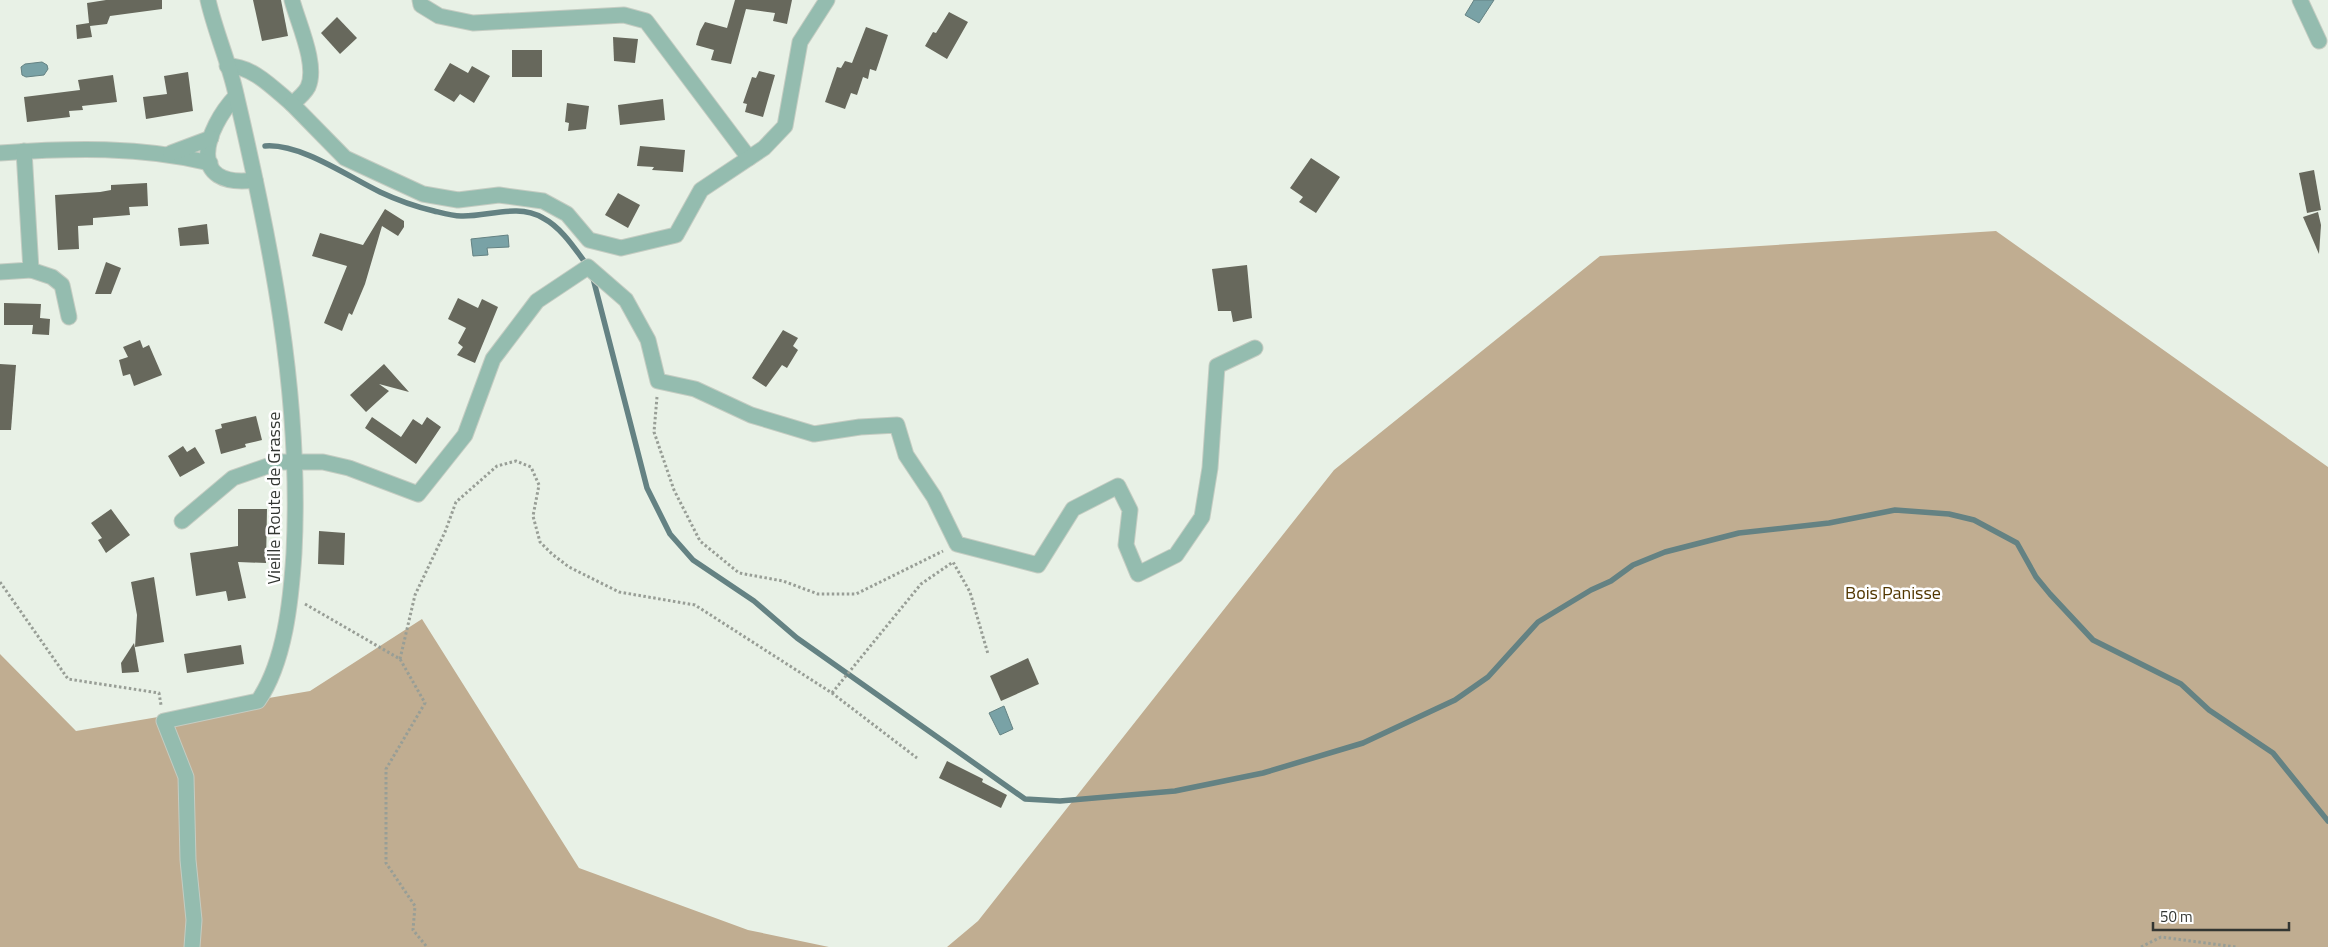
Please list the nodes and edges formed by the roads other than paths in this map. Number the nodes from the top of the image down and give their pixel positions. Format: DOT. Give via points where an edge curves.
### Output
graph roads {
  1 [pos="208,0"];
  2 [pos="292,0"];
  3 [pos="420,0"];
  4 [pos="826,0"];
  5 [pos="2300,0"];
  6 [pos="2319,41"];
  7 [pos="227,66"];
  8 [pos="236,96"];
  9 [pos="292,104"];
  10 [pos="211,138"];
  11 [pos="24,151"];
  12 [pos="0,153"];
  13 [pos="171,153"];
  14 [pos="749,158"];
  15 [pos="210,163"];
  16 [pos="255,180"];
  17 [pos="32,270"];
  18 [pos="0,272"];
  19 [pos="69,317"];
  20 [pos="1255,348"];
  21 [pos="295,462"];
  22 [pos="182,521"];
  23 [pos="192,947"];
  1 -- 7 [label="street, Vieille Route de Grasse"];
  2 -- 9 [label="street" via="311,64 308,86"];
  3 -- 14 [label="street" via="439,16 473,23 624,15 646,20"];
  4 -- 14 [label="street" via="800,42 785,126"];
  5 -- 6 [label="street"];
  7 -- 8 [label="street, Vieille Route de Grasse"];
  7 -- 9 [label="street" via="236,66 253,74"];
  8 -- 10 [label="street" via="223,110"];
  8 -- 16 [label="street, Vieille Route de Grasse"];
  9 -- 14 [label="street" via="345,158 423,194 458,200 499,195 542,200 567,214 589,240 621,248 676,235 701,190"];
  10 -- 13 [label="street"];
  10 -- 15 [label="street"];
  11 -- 12 [label="street"];
  11 -- 13 [label="street" via="63,148"];
  11 -- 17 [label="street"];
  13 -- 15 [label="street"];
  15 -- 16 [label="street" via="220,178 238,182"];
  16 -- 21 [label="street, Vieille Route de Grasse" via="271,250 283,330"];
  17 -- 18 [label="street"];
  17 -- 19 [label="street" via="52,277 62,285"];
  20 -- 21 [label="street" via="1217,366 1210,468 1202,517 1176,555 1138,574 1126,545 1130,510 1118,486 1073,509 1038,565 957,544 934,497 906,455 897,425 814,434 751,416 695,389 658,382 648,340 626,300 588,267 538,301 493,359 465,435 418,494 349,468 323,462"];
  21 -- 22 [label="street" via="279,462 233,478"];
  21 -- 23 [label="street, Vieille Route de Grasse" via="292,596 268,686 258,701 164,721 186,777 188,860 194,920"];
}
